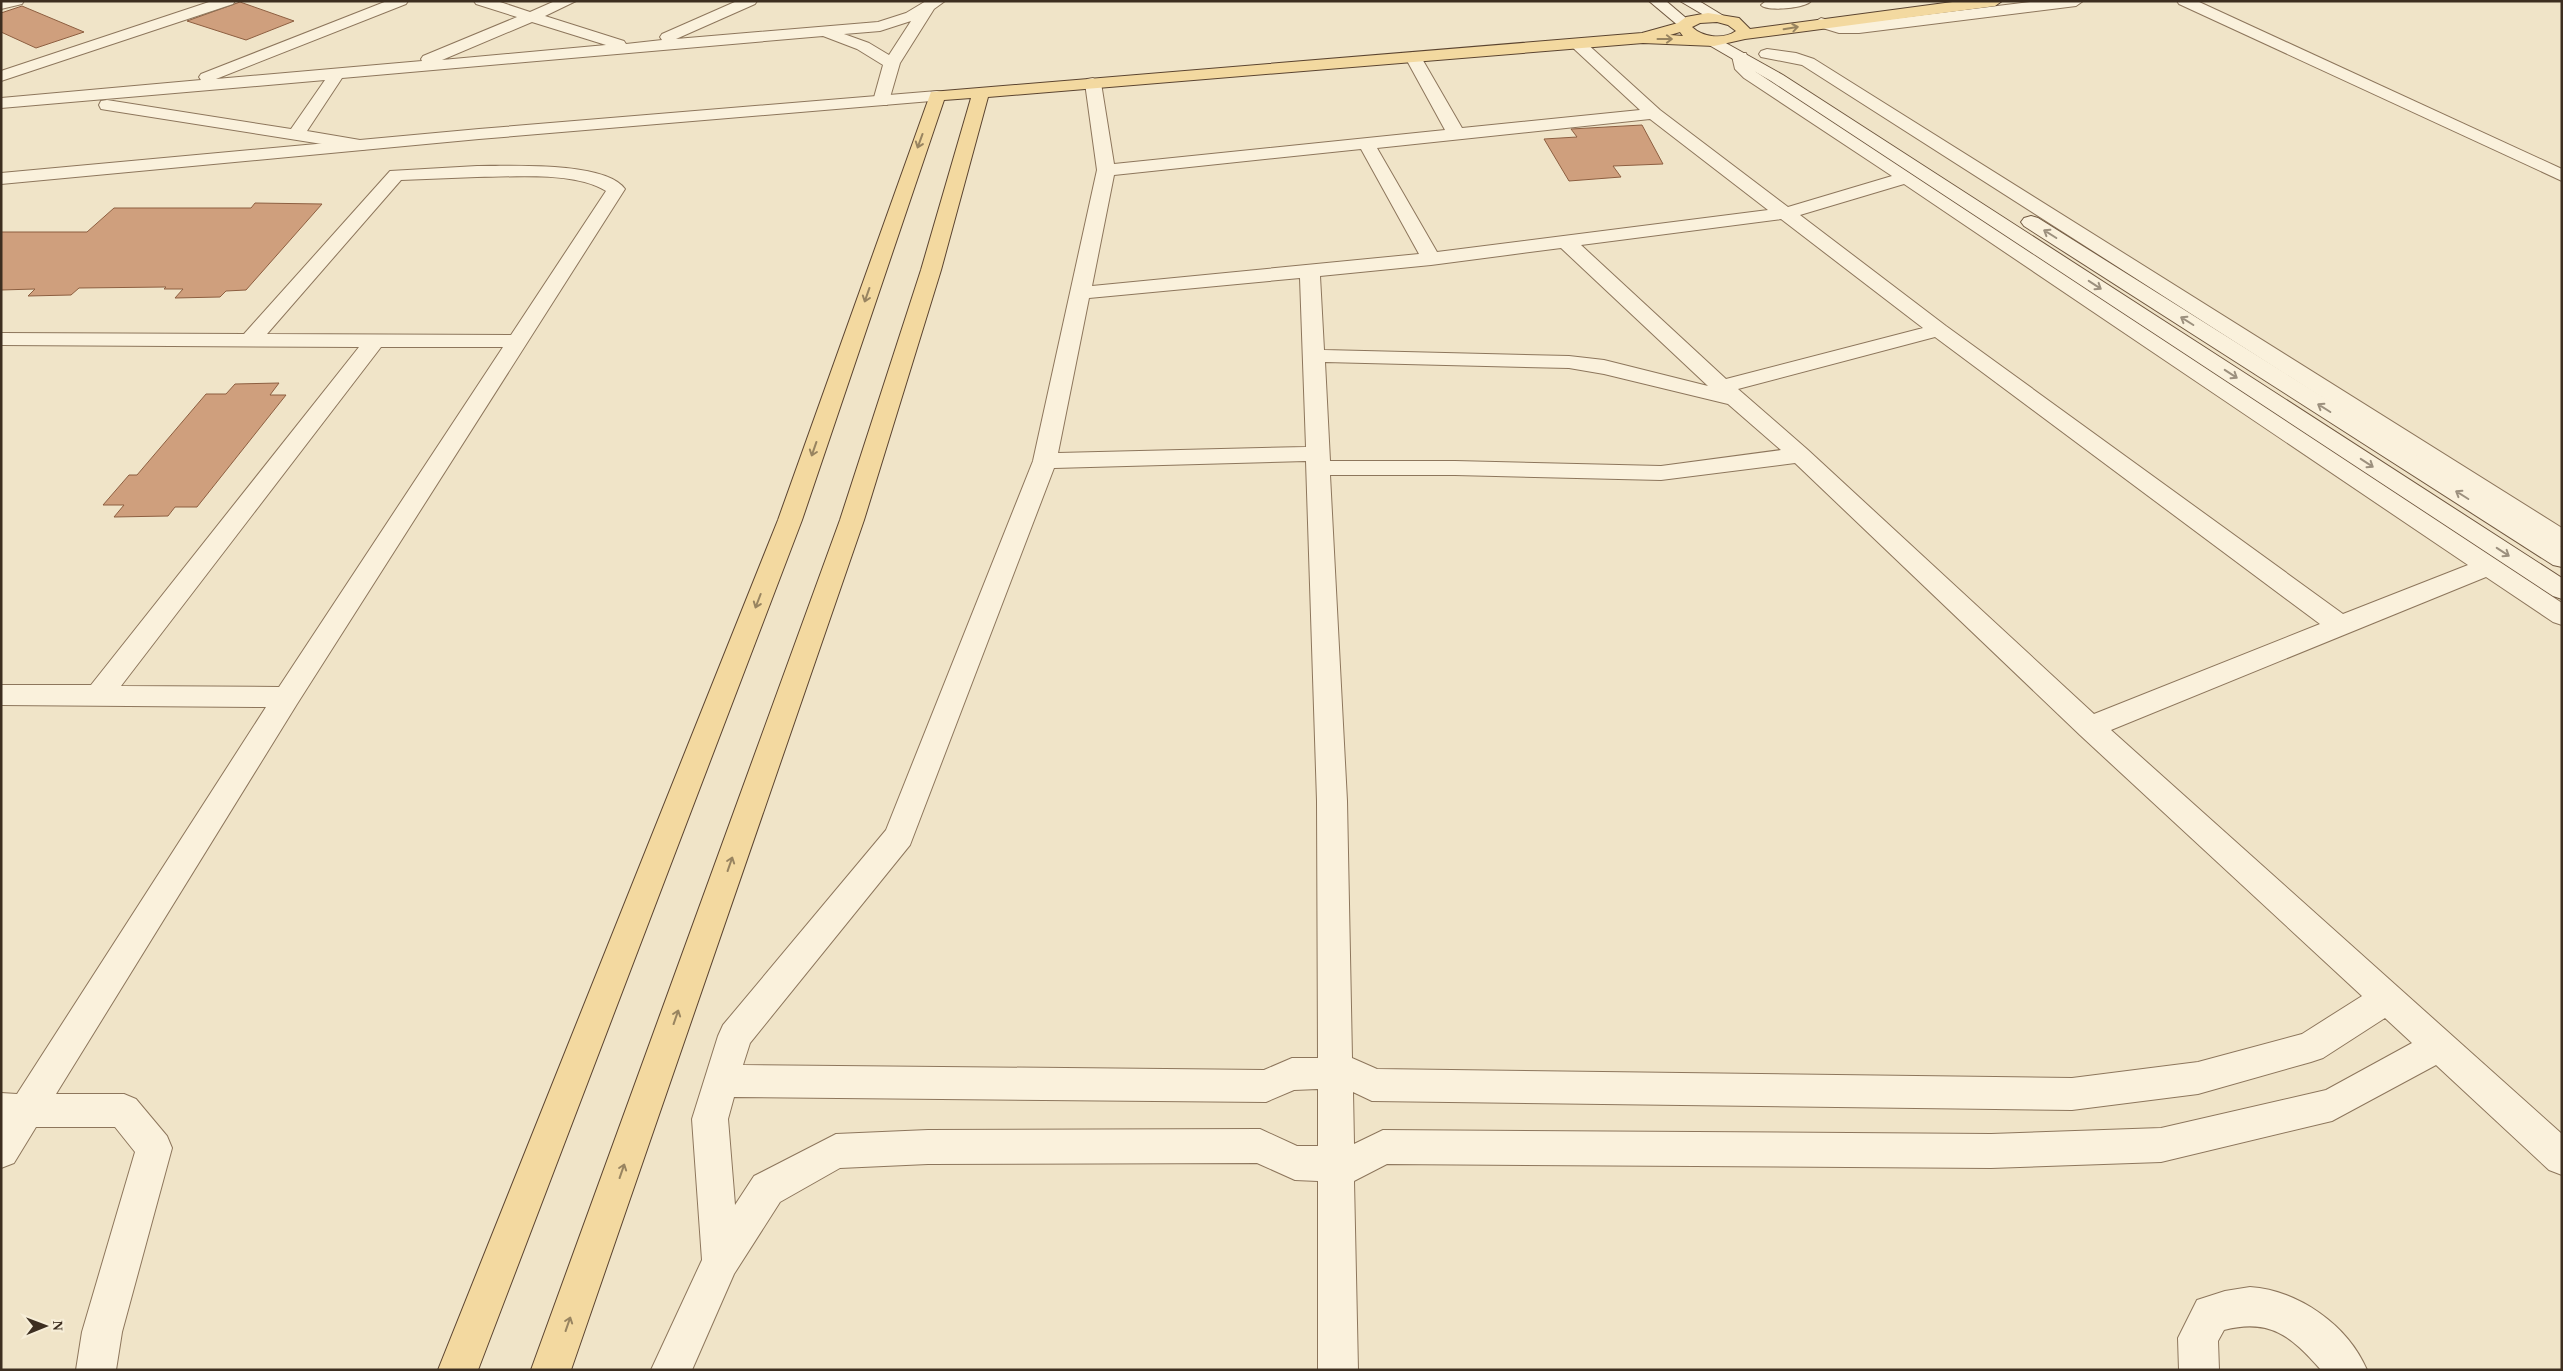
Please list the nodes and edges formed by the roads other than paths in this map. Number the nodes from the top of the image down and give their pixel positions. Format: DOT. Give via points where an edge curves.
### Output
graph roads {
  1 [pos="17,1"];
  2 [pos="228,1"];
  3 [pos="401,1"];
  4 [pos="481,1"];
  5 [pos="569,1"];
  6 [pos="750,1"];
  7 [pos="1656,1"];
  8 [pos="1687,1"];
  9 [pos="1804,1"];
  10 [pos="1886,1"];
  11 [pos="1995,1"];
  12 [pos="2076,1"];
  13 [pos="2184,1"];
  14 [pos="933,4"];
  15 [pos="1,5"];
  16 [pos="1762,10"];
  17 [pos="528,17"];
  18 [pos="1721,19"];
  19 [pos="1821,23"];
  20 [pos="1685,25"];
  21 [pos="820,31"];
  22 [pos="1743,35"];
  23 [pos="1643,38"];
  24 [pos="1712,41"];
  25 [pos="1578,44"];
  26 [pos="648,46"];
  27 [pos="630,48"];
  28 [pos="1767,54"];
  29 [pos="1740,56"];
  30 [pos="1413,57"];
  31 [pos="892,63"];
  32 [pos="406,69"];
  33 [pos="336,75"];
  34 [pos="1,76"];
  35 [pos="1093,83"];
  36 [pos="178,88"];
  37 [pos="980,92"];
  38 [pos="937,96"];
  39 [pos="64,98"];
  40 [pos="881,102"];
  41 [pos="1,103"];
  42 [pos="1654,114"];
  43 [pos="1456,134"];
  44 [pos="296,135"];
  45 [pos="1366,143"];
  46 [pos="360,145"];
  47 [pos="1106,170"];
  48 [pos="2562,176"];
  49 [pos="1906,178"];
  50 [pos="1,179"];
  51 [pos="1787,213"];
  52 [pos="1567,243"];
  53 [pos="1431,259"];
  54 [pos="1310,272"];
  55 [pos="1080,293"];
  56 [pos="1939,330"];
  57 [pos="1,339"];
  58 [pos="250,340"];
  59 [pos="376,340"];
  60 [pos="516,341"];
  61 [pos="1313,356"];
  62 [pos="1730,393"];
  63 [pos="1800,455"];
  64 [pos="1045,460"];
  65 [pos="1317,461"];
  66 [pos="2562,539"];
  67 [pos="2562,559"];
  68 [pos="2486,567"];
  69 [pos="2562,590"];
  70 [pos="2562,616"];
  71 [pos="2342,627"];
  72 [pos="1,695"];
  73 [pos="98,696"];
  74 [pos="287,696"];
  75 [pos="2090,727"];
  76 [pos="2387,998"];
  77 [pos="2439,1045"];
  78 [pos="1335,1073"];
  79 [pos="722,1081"];
  80 [pos="14,1111"];
  81 [pos="1,1151"];
  82 [pos="2562,1158"];
  83 [pos="1336,1163"];
  84 [pos="721,1261"];
  85 [pos="96,1370"];
  86 [pos="458,1370"];
  87 [pos="551,1370"];
  88 [pos="671,1370"];
  89 [pos="1338,1370"];
  90 [pos="2199,1370"];
  91 [pos="2347,1370"];
  1 -- 15 [label="street"];
  2 -- 34 [label="street"];
  3 -- 36 [label="street"];
  4 -- 17 [label="street"];
  5 -- 17 [label="street"];
  6 -- 26 [label="street"];
  7 -- 20 [label="street"];
  8 -- 18 [label="street"];
  9 -- 16 [label="street"];
  10 -- 16 [label="main road" via="1782,15"];
  11 -- 19 [label="main road"];
  12 -- 19 [label="street" via="1859,28 1838,28"];
  13 -- 48 [label="street"];
  14 -- 21 [label="street" via="911,16 880,26"];
  14 -- 31 [label="street"];
  16 -- 18 [label="main road"];
  17 -- 27 [label="street"];
  17 -- 32 [label="street"];
  18 -- 20 [label="main road" via="1695,19"];
  18 -- 22 [label="main road" via="1738,24 1743,28"];
  22 -- 19 [label="main road, one-way"];
  20 -- 23 [label="main road"];
  20 -- 24 [label="main road" via="1692,36"];
  21 -- 26 [label="street"];
  21 -- 31 [label="street" via="863,46"];
  22 -- 24 [label="main road" via="1730,41"];
  22 -- 28 [label="street"];
  23 -- 24 [label="main road, one-way"];
  23 -- 25 [label="main road"];
  24 -- 29 [label="street"];
  25 -- 30 [label="main road"];
  25 -- 42 [label="street"];
  26 -- 27 [label="street"];
  27 -- 32 [label="street"];
  28 -- 66 [label="street" via="1808,62"];
  67 -- 28 [label="street, one-way"];
  29 -- 49 [label="street" via="1744,69 1750,75"];
  29 -- 69 [label="street, one-way"];
  30 -- 35 [label="main road"];
  30 -- 43 [label="street"];
  31 -- 40 [label="street"];
  32 -- 33 [label="street"];
  33 -- 36 [label="street"];
  33 -- 44 [label="street"];
  35 -- 37 [label="main road"];
  35 -- 47 [label="street"];
  36 -- 39 [label="street"];
  37 -- 38 [label="main road"];
  87 -- 37 [label="main road, one-way" via="852,520 931,270"];
  38 -- 40 [label="street"];
  38 -- 86 [label="main road, one-way" via="790,520"];
  39 -- 41 [label="street"];
  39 -- 44 [label="street"];
  40 -- 46 [label="street"];
  42 -- 43 [label="street"];
  42 -- 51 [label="street"];
  43 -- 45 [label="street"];
  44 -- 46 [label="street"];
  45 -- 47 [label="street"];
  45 -- 53 [label="street"];
  46 -- 50 [label="street"];
  47 -- 55 [label="street"];
  49 -- 51 [label="street"];
  49 -- 68 [label="street"];
  51 -- 52 [label="street"];
  51 -- 56 [label="street"];
  52 -- 53 [label="street"];
  52 -- 62 [label="street"];
  53 -- 54 [label="street"];
  54 -- 55 [label="street"];
  54 -- 61 [label="street"];
  55 -- 64 [label="street"];
  56 -- 62 [label="street"];
  56 -- 71 [label="street"];
  57 -- 58 [label="street"];
  58 -- 59 [label="street"];
  58 -- 60 [label="street" via="396,175 564,172 594,176 613,184 616,189"];
  59 -- 60 [label="street"];
  59 -- 73 [label="street"];
  60 -- 74 [label="street"];
  61 -- 62 [label="street" via="1568,362"];
  61 -- 65 [label="street"];
  62 -- 63 [label="street"];
  63 -- 65 [label="street" via="1661,472 1436,468"];
  63 -- 75 [label="street"];
  64 -- 65 [label="street"];
  64 -- 79 [label="street" via="900,836 735,1036"];
  65 -- 78 [label="street" via="1332,801"];
  68 -- 70 [label="street"];
  68 -- 71 [label="street"];
  71 -- 75 [label="street"];
  72 -- 73 [label="street"];
  73 -- 74 [label="street"];
  74 -- 80 [label="street"];
  75 -- 76 [label="street"];
  76 -- 77 [label="street"];
  76 -- 78 [label="street" via="2311,1047 2198,1078 2072,1094 1372,1086 1354,1074"];
  77 -- 82 [label="street"];
  77 -- 83 [label="street" via="2332,1105 2161,1145 1991,1151 1383,1147 1353,1164"];
  78 -- 79 [label="street" via="1292,1074 1266,1086"];
  78 -- 83 [label="street"];
  79 -- 84 [label="street" via="710,1120"];
  80 -- 81 [label="street"];
  80 -- 85 [label="street" via="124,1110 154,1148 102,1332"];
  83 -- 84 [label="street" via="1295,1163 1260,1146 928,1147 836,1151 766,1189"];
  83 -- 89 [label="street"];
  84 -- 88 [label="street"];
  90 -- 91 [label="street" via="2198,1338 2211,1314 2250,1306 2287,1313 2317,1336"];
}
